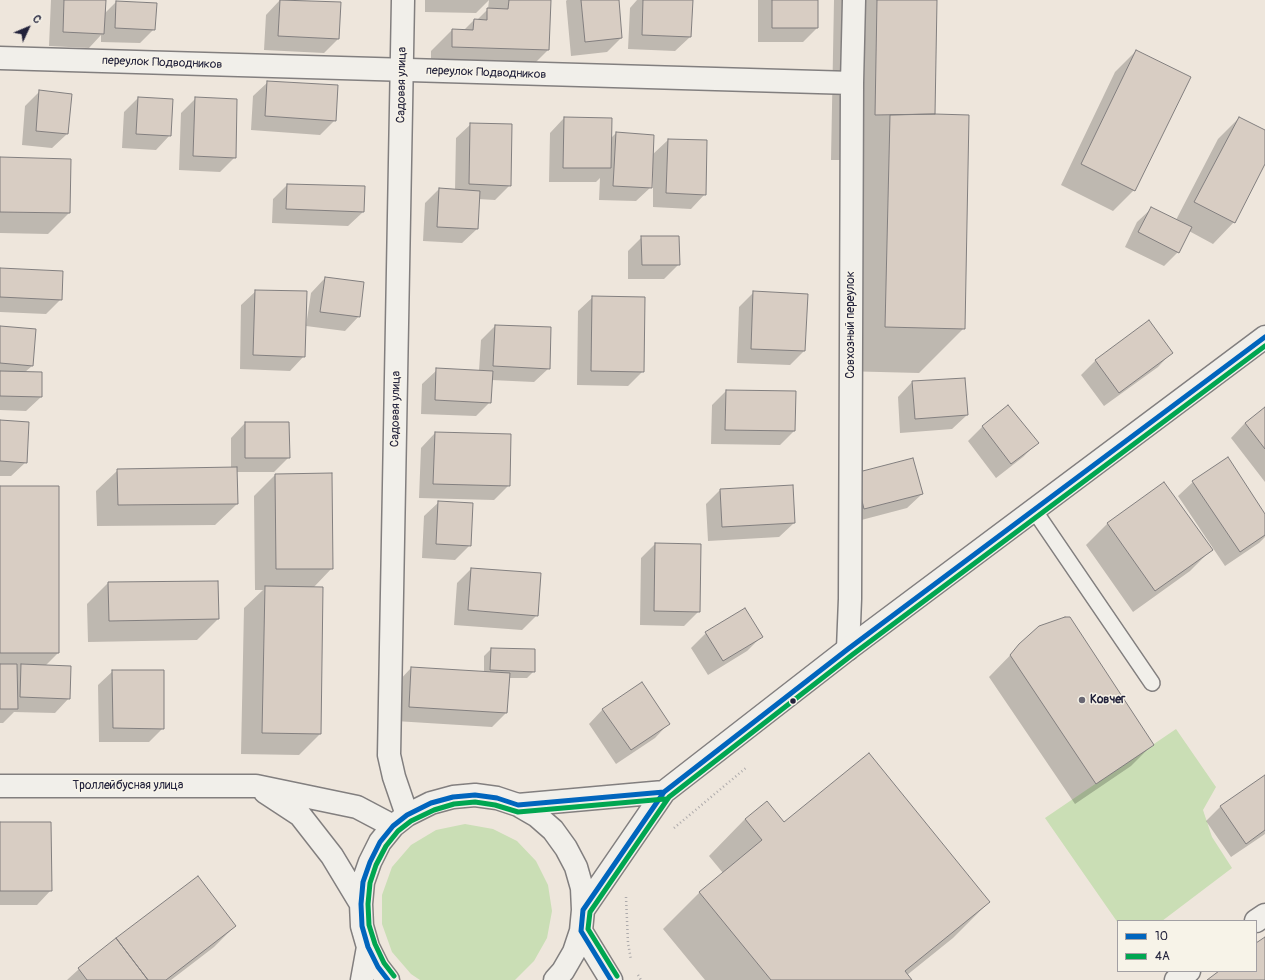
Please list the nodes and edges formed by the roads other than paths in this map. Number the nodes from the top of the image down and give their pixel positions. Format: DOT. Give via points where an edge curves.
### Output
graph roads {
  1 [pos="403,0"];
  2 [pos="854,0"];
  3 [pos="0,58"];
  4 [pos="402,71"];
  5 [pos="852,83"];
  6 [pos="1265,337"];
  7 [pos="1034,510"];
  8 [pos="848,649"];
  9 [pos="1152,683"];
  10 [pos="0,786"];
  11 [pos="256,786"];
  12 [pos="664,792"];
  13 [pos="518,805"];
  14 [pos="400,820"];
  15 [pos="360,904"];
  16 [pos="583,910"];
  17 [pos="581,931"];
  18 [pos="368,947"];
  19 [pos="1187,972"];
  20 [pos="362,980"];
  21 [pos="388,980"];
  22 [pos="556,980"];
  23 [pos="611,980"];
  24 [pos="1176,980"];
  1 -- 4 [label="main road, Садовая улица"];
  2 -- 5 [label="main road, Совхозный переулок"];
  3 -- 4 [label="main road, переулок Подводников"];
  4 -- 5 [label="main road, переулок Подводников"];
  4 -- 14 [label="main road, Садовая улица" via="389,755"];
  5 -- 8 [label="main road, Совхозный переулок"];
  6 -- 7 [label="main road"];
  7 -- 8 [label="main road"];
  7 -- 9 [label="lane"];
  8 -- 12 [label="main road"];
  10 -- 11 [label="main road, Троллейбусная улица"];
  11 -- 14 [label="main road, Троллейбусная улица" via="357,807"];
  11 -- 15 [label="main road" via="300,815 332,856"];
  12 -- 13 [label="main road"];
  12 -- 16 [label="main road"];
  13 -- 14 [label="main road" via="497,798 475,795 453,797 431,803"];
  13 -- 16 [label="main road" via="537,816 553,830 566,848 576,867 582,888"];
  14 -- 15 [label="main road" via="380,842 370,862 363,882"];
  15 -- 18 [label="main road" via="362,926"];
  16 -- 17 [label="main road"];
  17 -- 22 [label="main road" via="574,952"];
  17 -- 23 [label="main road"];
  18 -- 20 [label="main road"];
  18 -- 21 [label="main road"];
  19 -- 24 [label="main road"];
}
